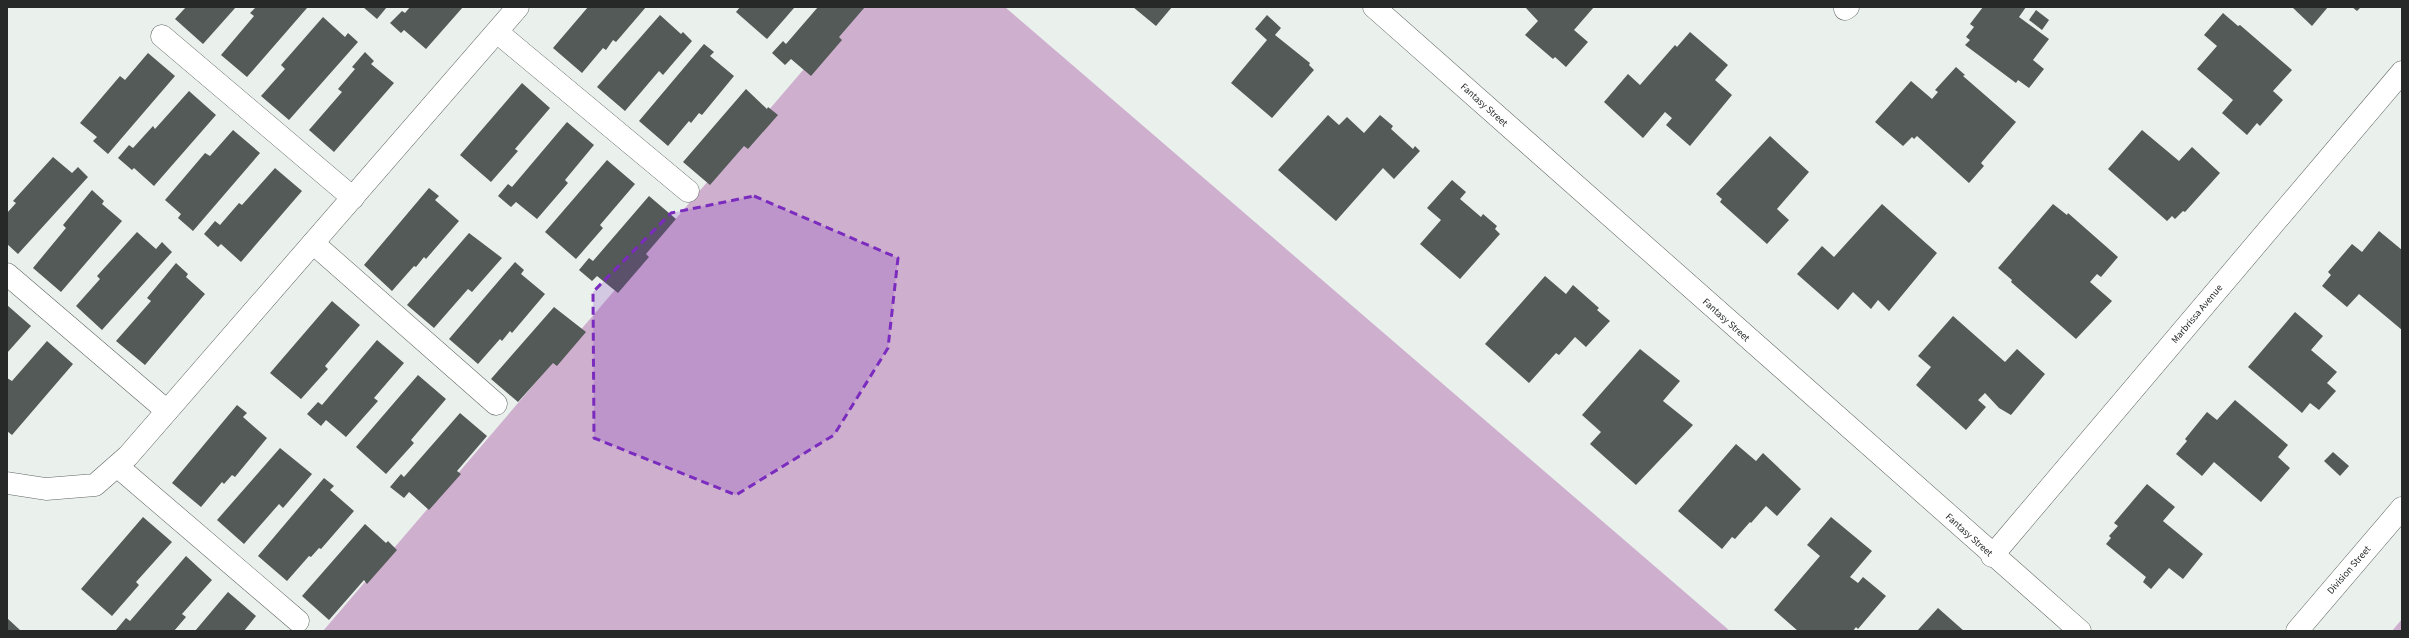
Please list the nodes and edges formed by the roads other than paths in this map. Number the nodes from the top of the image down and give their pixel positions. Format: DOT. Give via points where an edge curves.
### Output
graph roads {
  1 [pos="518,7"];
  2 [pos="1374,7"];
  3 [pos="497,32"];
  4 [pos="162,36"];
  5 [pos="2402,72"];
  6 [pos="688,191"];
  7 [pos="353,198"];
  8 [pos="313,243"];
  9 [pos="7,274"];
  10 [pos="496,404"];
  11 [pos="167,411"];
  12 [pos="117,466"];
  13 [pos="7,483"];
  14 [pos="2402,508"];
  15 [pos="1992,556"];
  16 [pos="298,621"];
  17 [pos="2080,631"];
  18 [pos="2297,631"];
  1 -- 3 [label="street"];
  2 -- 15 [label="street, Fantasy Street"];
  3 -- 6 [label="street"];
  3 -- 7 [label="street"];
  4 -- 7 [label="street"];
  5 -- 15 [label="street, Marbrissa Avenue"];
  7 -- 8 [label="street"];
  8 -- 10 [label="street"];
  8 -- 11 [label="street"];
  9 -- 11 [label="street"];
  11 -- 12 [label="street"];
  12 -- 13 [label="street" via="94,485 46,489"];
  12 -- 16 [label="street"];
  14 -- 18 [label="street, Division Street"];
  15 -- 17 [label="street, Fantasy Street"];
}
